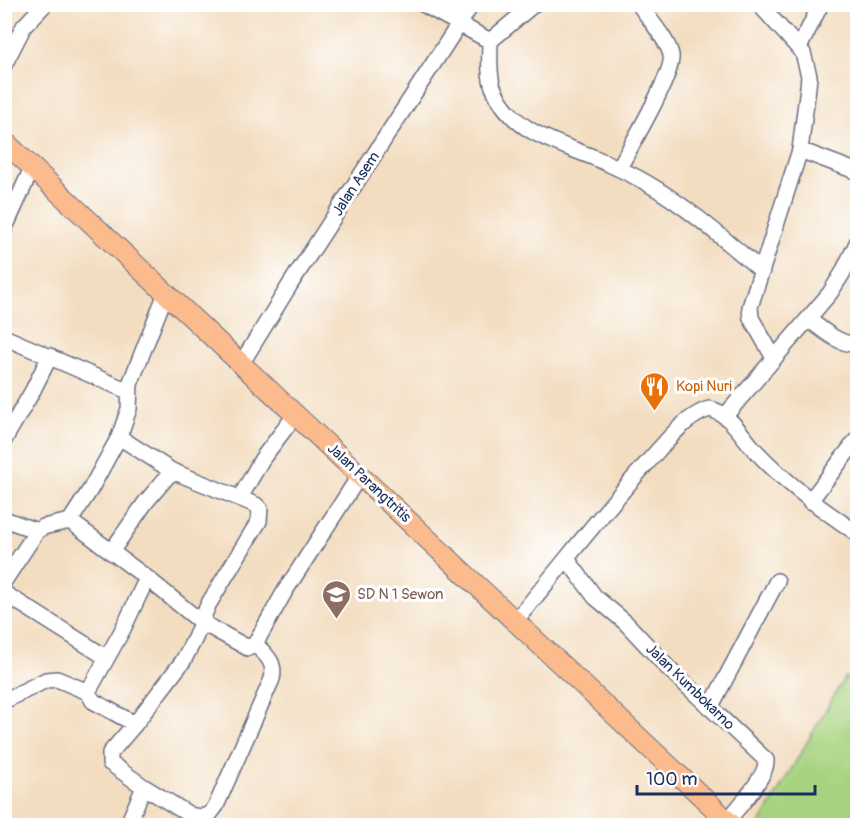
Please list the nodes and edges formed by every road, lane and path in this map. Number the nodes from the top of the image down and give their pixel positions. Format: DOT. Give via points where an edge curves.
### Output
graph roads {
  1 [pos="45,4"];
  2 [pos="423,4"];
  3 [pos="472,4"];
  4 [pos="534,4"];
  5 [pos="639,4"];
  6 [pos="759,4"];
  7 [pos="821,4"];
  8 [pos="458,25"];
  9 [pos="490,41"];
  10 [pos="799,48"];
  11 [pos="4,65"];
  12 [pos="4,141"];
  13 [pos="800,150"];
  14 [pos="32,168"];
  15 [pos="619,168"];
  16 [pos="858,172"];
  17 [pos="4,230"];
  18 [pos="858,241"];
  19 [pos="762,271"];
  20 [pos="166,293"];
  21 [pos="808,319"];
  22 [pos="4,337"];
  23 [pos="858,344"];
  24 [pos="50,356"];
  25 [pos="774,358"];
  26 [pos="241,364"];
  27 [pos="128,392"];
  28 [pos="296,414"];
  29 [pos="725,416"];
  30 [pos="119,437"];
  31 [pos="858,438"];
  32 [pos="4,440"];
  33 [pos="172,471"];
  34 [pos="360,475"];
  35 [pos="240,498"];
  36 [pos="810,501"];
  37 [pos="4,519"];
  38 [pos="70,521"];
  39 [pos="37,531"];
  40 [pos="858,534"];
  41 [pos="111,552"];
  42 [pos="567,559"];
  43 [pos="147,578"];
  44 [pos="777,580"];
  45 [pos="4,581"];
  46 [pos="4,593"];
  47 [pos="516,620"];
  48 [pos="201,622"];
  49 [pos="255,644"];
  50 [pos="107,658"];
  51 [pos="88,692"];
  52 [pos="4,701"];
  53 [pos="710,708"];
  54 [pos="135,724"];
  55 [pos="144,787"];
  56 [pos="730,823"];
  57 [pos="127,825"];
  1 -- 11 [label="street" via="24,26"];
  2 -- 8 [label="street"];
  3 -- 8 [label="street, Jalan Asem"];
  4 -- 9 [label="street"];
  5 -- 15 [label="street" via="663,38 671,61"];
  6 -- 10 [label="street"];
  7 -- 10 [label="street"];
  8 -- 9 [label="street"];
  8 -- 26 [label="street, Jalan Asem"];
  9 -- 15 [label="street" via="494,87 520,123 539,136"];
  10 -- 13 [label="street" via="809,76"];
  12 -- 14 [label="main road, Jalan Parangtritis"];
  13 -- 16 [label="street"];
  13 -- 19 [label="street"];
  14 -- 17 [label="street"];
  14 -- 20 [label="main road, Jalan Parangtritis"];
  15 -- 19 [label="street" via="671,199"];
  18 -- 21 [label="street" via="842,274"];
  19 -- 25 [label="street" via="750,313"];
  20 -- 26 [label="main road, Jalan Parangtritis"];
  20 -- 27 [label="street"];
  21 -- 23 [label="street" via="846,344"];
  21 -- 25 [label="street"];
  22 -- 24 [label="street"];
  24 -- 27 [label="street"];
  24 -- 32 [label="street"];
  25 -- 29 [label="street"];
  26 -- 28 [label="main road, Jalan Parangtritis"];
  27 -- 30 [label="street" via="129,409"];
  28 -- 34 [label="main road, Jalan Parangtritis"];
  28 -- 35 [label="street" via="270,447"];
  29 -- 36 [label="street" via="766,462"];
  29 -- 42 [label="street" via="709,409 699,412 608,507"];
  30 -- 33 [label="street"];
  30 -- 38 [label="street"];
  31 -- 36 [label="street"];
  33 -- 35 [label="street"];
  33 -- 41 [label="street"];
  34 -- 47 [label="main road, Jalan Parangtritis"];
  34 -- 49 [label="street"];
  35 -- 48 [label="street" via="260,509 259,521 222,578"];
  36 -- 40 [label="street"];
  37 -- 39 [label="street"];
  38 -- 39 [label="street"];
  38 -- 41 [label="street"];
  39 -- 45 [label="street"];
  41 -- 43 [label="street"];
  42 -- 47 [label="street"];
  42 -- 53 [label="street, Jalan Kumbokarno" via="595,597"];
  43 -- 48 [label="street"];
  43 -- 50 [label="street"];
  44 -- 53 [label="street"];
  46 -- 50 [label="street"];
  47 -- 56 [label="main road, Jalan Parangtritis"];
  48 -- 49 [label="street" via="242,646"];
  48 -- 54 [label="street" via="183,661"];
  49 -- 55 [label="street" via="273,665 272,679 216,806 209,815 190,815"];
  50 -- 51 [label="street"];
  51 -- 52 [label="street" via="54,678"];
  51 -- 54 [label="street" via="93,701"];
  53 -- 56 [label="street, Jalan Kumbokarno" via="767,763"];
  54 -- 55 [label="street" via="110,753 109,760"];
  55 -- 57 [label="street"];
}
